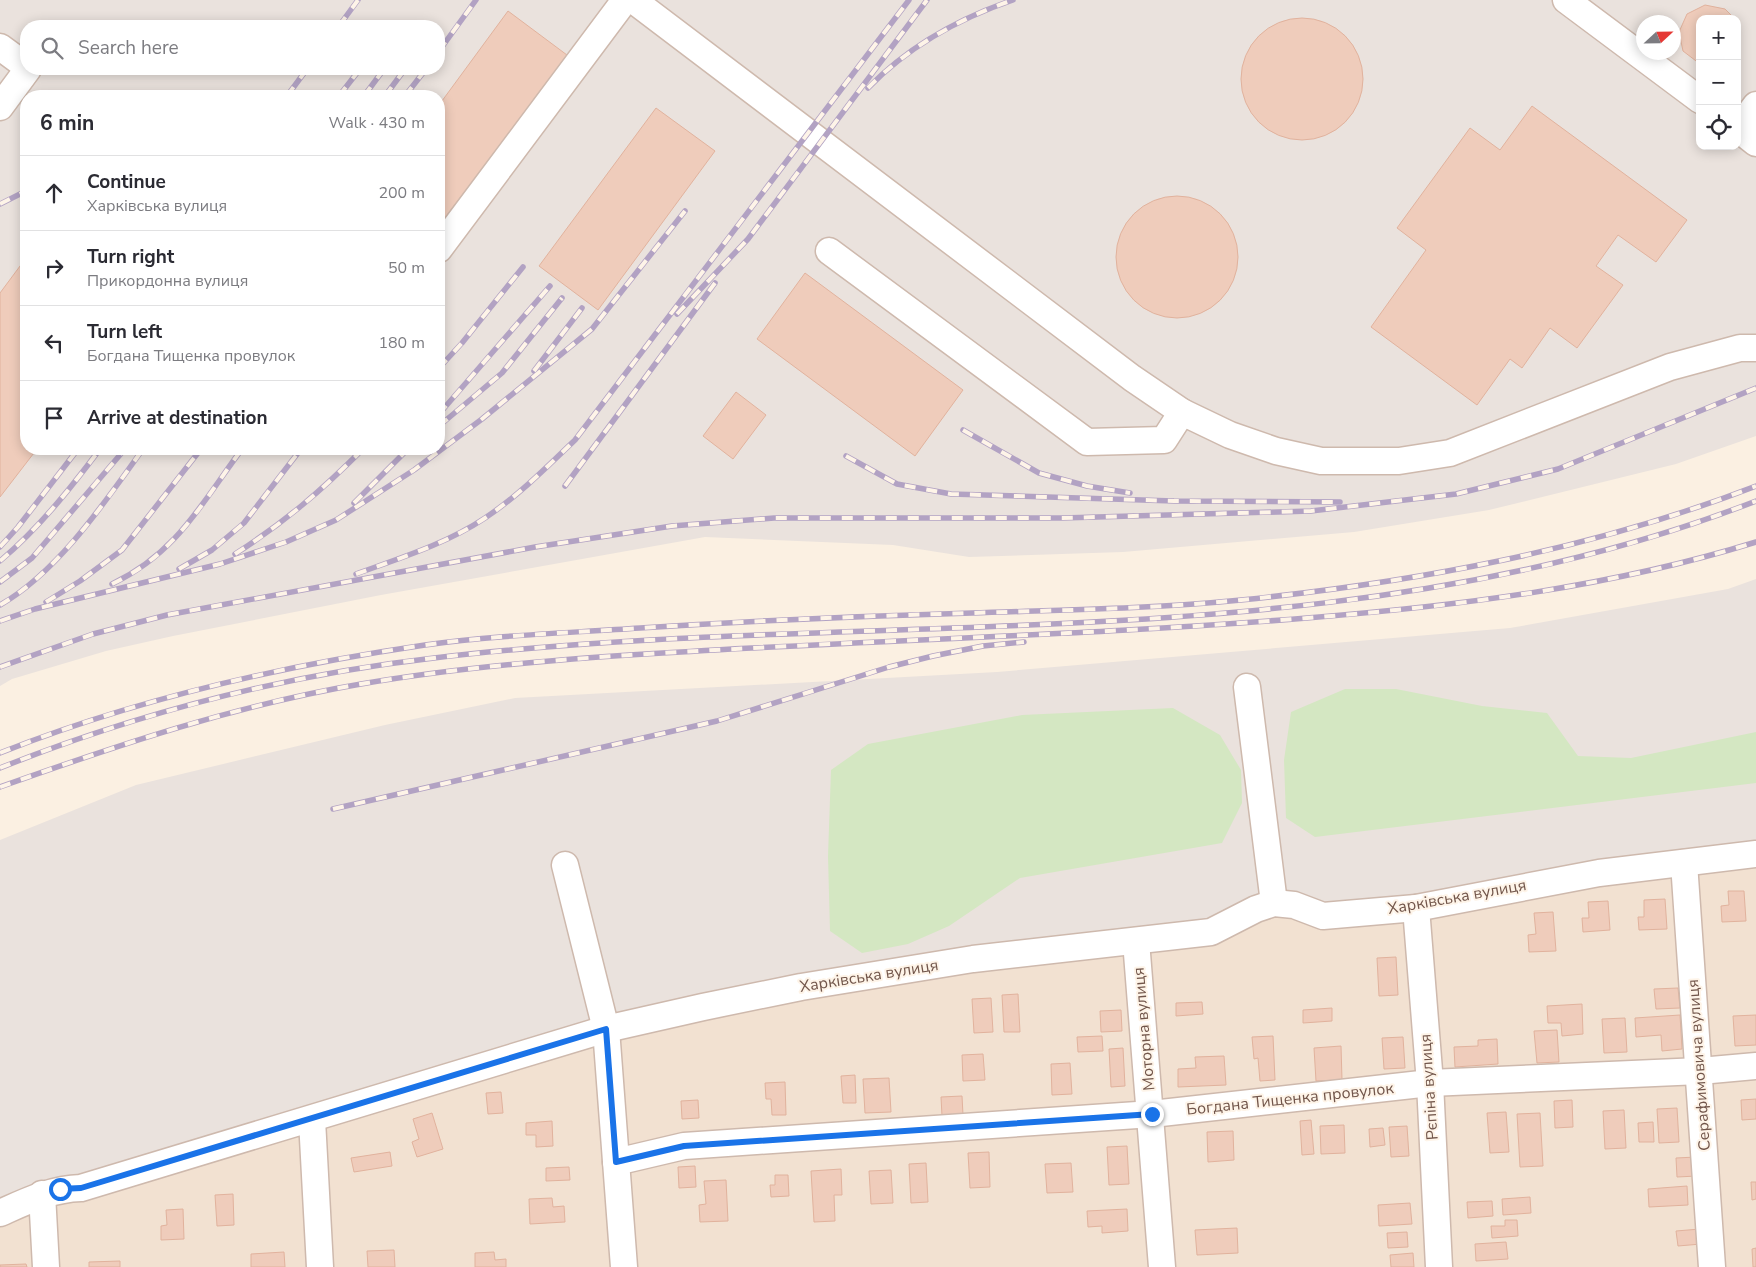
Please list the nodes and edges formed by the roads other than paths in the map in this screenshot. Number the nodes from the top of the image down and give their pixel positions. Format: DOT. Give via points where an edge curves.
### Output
graph roads {
  1 [pos="625,0"];
  2 [pos="633,0"];
  3 [pos="1578,3"];
  4 [pos="0,47"];
  5 [pos="20,63"];
  6 [pos="22,75"];
  7 [pos="1696,97"];
  8 [pos="1756,105"];
  9 [pos="0,107"];
  10 [pos="1744,133"];
  11 [pos="445,240"];
  12 [pos="829,251"];
  13 [pos="1756,348"];
  14 [pos="1182,412"];
  15 [pos="1248,687"];
  16 [pos="1756,854"];
  17 [pos="1684,863"];
  18 [pos="565,865"];
  19 [pos="1274,903"];
  20 [pos="1416,908"];
  21 [pos="1136,941"];
  22 [pos="606,1029"];
  23 [pos="1756,1066"];
  24 [pos="1700,1071"];
  25 [pos="1430,1083"];
  26 [pos="1152,1114"];
  27 [pos="312,1120"];
  28 [pos="616,1162"];
  29 [pos="42,1194"];
  30 [pos="0,1213"];
  31 [pos="46,1267"];
  32 [pos="320,1267"];
  33 [pos="624,1267"];
  34 [pos="1162,1267"];
  35 [pos="1439,1267"];
  36 [pos="1712,1267"];
  1 -- 11 [label="street"];
  2 -- 14 [label="street" via="1132,378"];
  3 -- 7 [label="street"];
  4 -- 5 [label="street"];
  6 -- 9 [label="street"];
  8 -- 10 [label="street"];
  12 -- 14 [label="street" via="1087,442 1164,440"];
  13 -- 14 [label="street" via="1740,348 1670,367 1450,452 1399,461 1321,461 1276,451 1230,435"];
  15 -- 19 [label="street"];
  16 -- 17 [label="street, Харківська вулиця"];
  17 -- 20 [label="street, Харківська вулиця" via="1599,873"];
  17 -- 24 [label="street, Серафимовича вулиця"];
  18 -- 22 [label="street"];
  19 -- 20 [label="street, Харківська вулиця" via="1294,905 1324,916"];
  19 -- 21 [label="street, Харківська вулиця" via="1211,932"];
  20 -- 25 [label="street, Рєпіна вулиця"];
  21 -- 22 [label="street, Харківська вулиця" via="973,959 801,987"];
  21 -- 26 [label="street, Моторна вулиця"];
  22 -- 27 [label="street, Харківська вулиця"];
  22 -- 28 [label="street"];
  23 -- 24 [label="street, Богдана Тищенка провулок"];
  24 -- 25 [label="street, Богдана Тищенка провулок"];
  24 -- 36 [label="street, Серафимовича вулиця"];
  25 -- 26 [label="street, Богдана Тищенка провулок"];
  25 -- 35 [label="street, Рєпіна вулиця"];
  26 -- 28 [label="street, Богдана Тищенка провулок" via="684,1146"];
  26 -- 34 [label="street, Моторна вулиця"];
  27 -- 29 [label="street, Харківська вулиця" via="81,1188"];
  27 -- 32 [label="street"];
  28 -- 33 [label="street"];
  29 -- 30 [label="street, Харківська вулиця"];
  29 -- 31 [label="street"];
}
